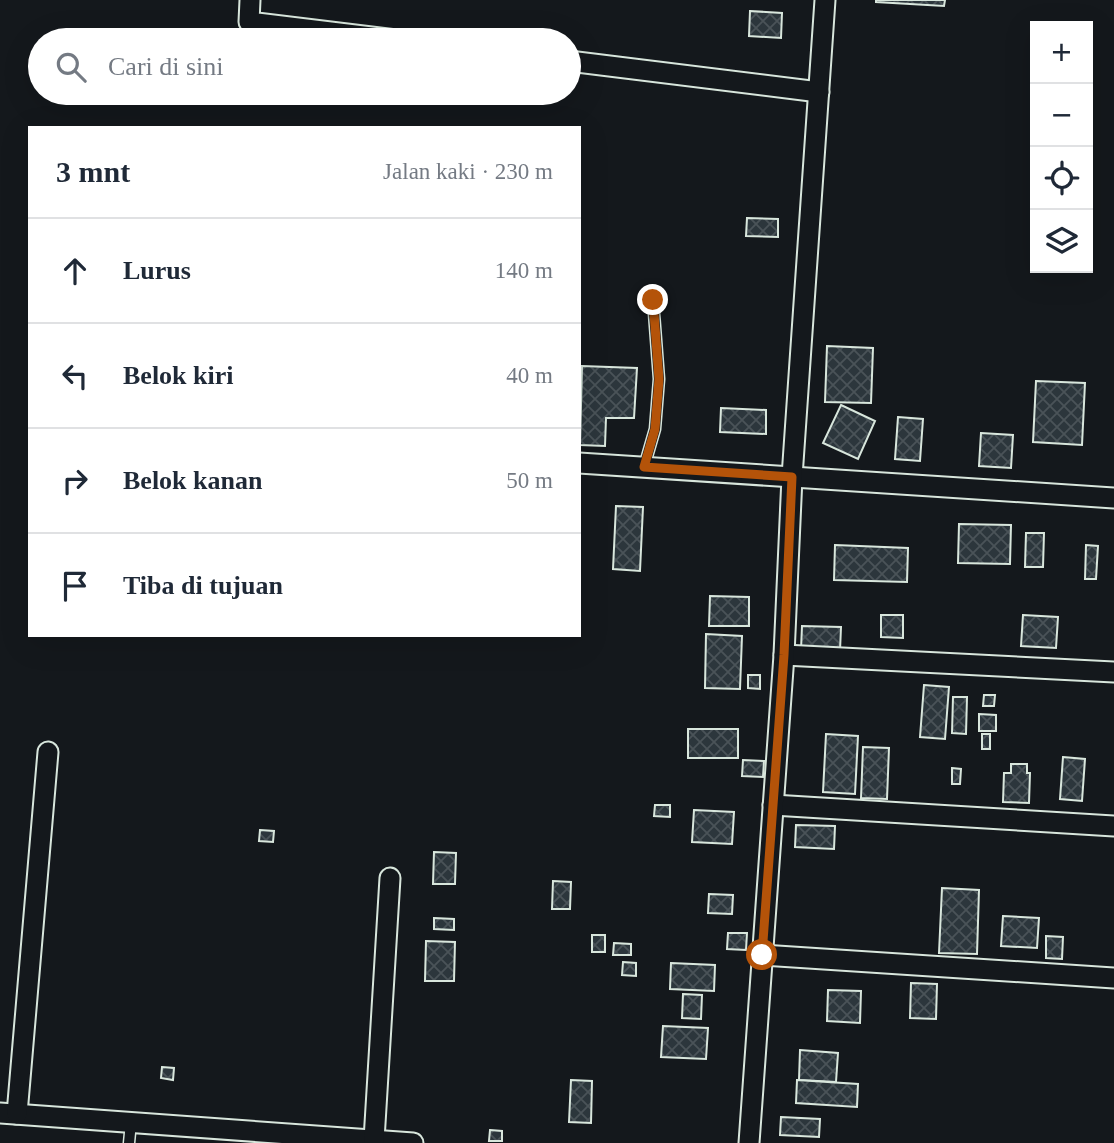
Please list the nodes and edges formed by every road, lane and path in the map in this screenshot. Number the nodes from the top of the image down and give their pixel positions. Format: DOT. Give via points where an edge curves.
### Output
graph roads {
  1 [pos="250,0"];
  2 [pos="825,0"];
  3 [pos="298,28"];
  4 [pos="581,62"];
  5 [pos="819,92"];
  6 [pos="653,300"];
  7 [pos="581,463"];
  8 [pos="644,467"];
  9 [pos="792,477"];
  10 [pos="1114,498"];
  11 [pos="784,655"];
  12 [pos="1114,672"];
  13 [pos="48,752"];
  14 [pos="773,805"];
  15 [pos="1114,826"];
  16 [pos="390,878"];
  17 [pos="762,955"];
  18 [pos="1114,978"];
  19 [pos="9,1114"];
  20 [pos="131,1122"];
  21 [pos="276,1138"];
  22 [pos="374,1140"];
  23 [pos="129,1143"];
  24 [pos="413,1143"];
  25 [pos="750,1143"];
  1 -- 3 [label="street" via="249,22"];
  2 -- 5 [label="street"];
  4 -- 5 [label="street"];
  5 -- 9 [label="street"];
  6 -- 8 [label="lane" via="659,379 655,429"];
  7 -- 8 [label="street"];
  8 -- 9 [label="street"];
  9 -- 10 [label="street"];
  9 -- 11 [label="street"];
  11 -- 12 [label="street"];
  11 -- 14 [label="street"];
  13 -- 19 [label="street"];
  14 -- 15 [label="street"];
  14 -- 17 [label="street"];
  16 -- 22 [label="street"];
  17 -- 18 [label="street"];
  17 -- 25 [label="street"];
  19 -- 20 [label="street"];
  20 -- 21 [label="street"];
  20 -- 23 [label="lane"];
  21 -- 22 [label="street"];
  22 -- 24 [label="street"];
}
